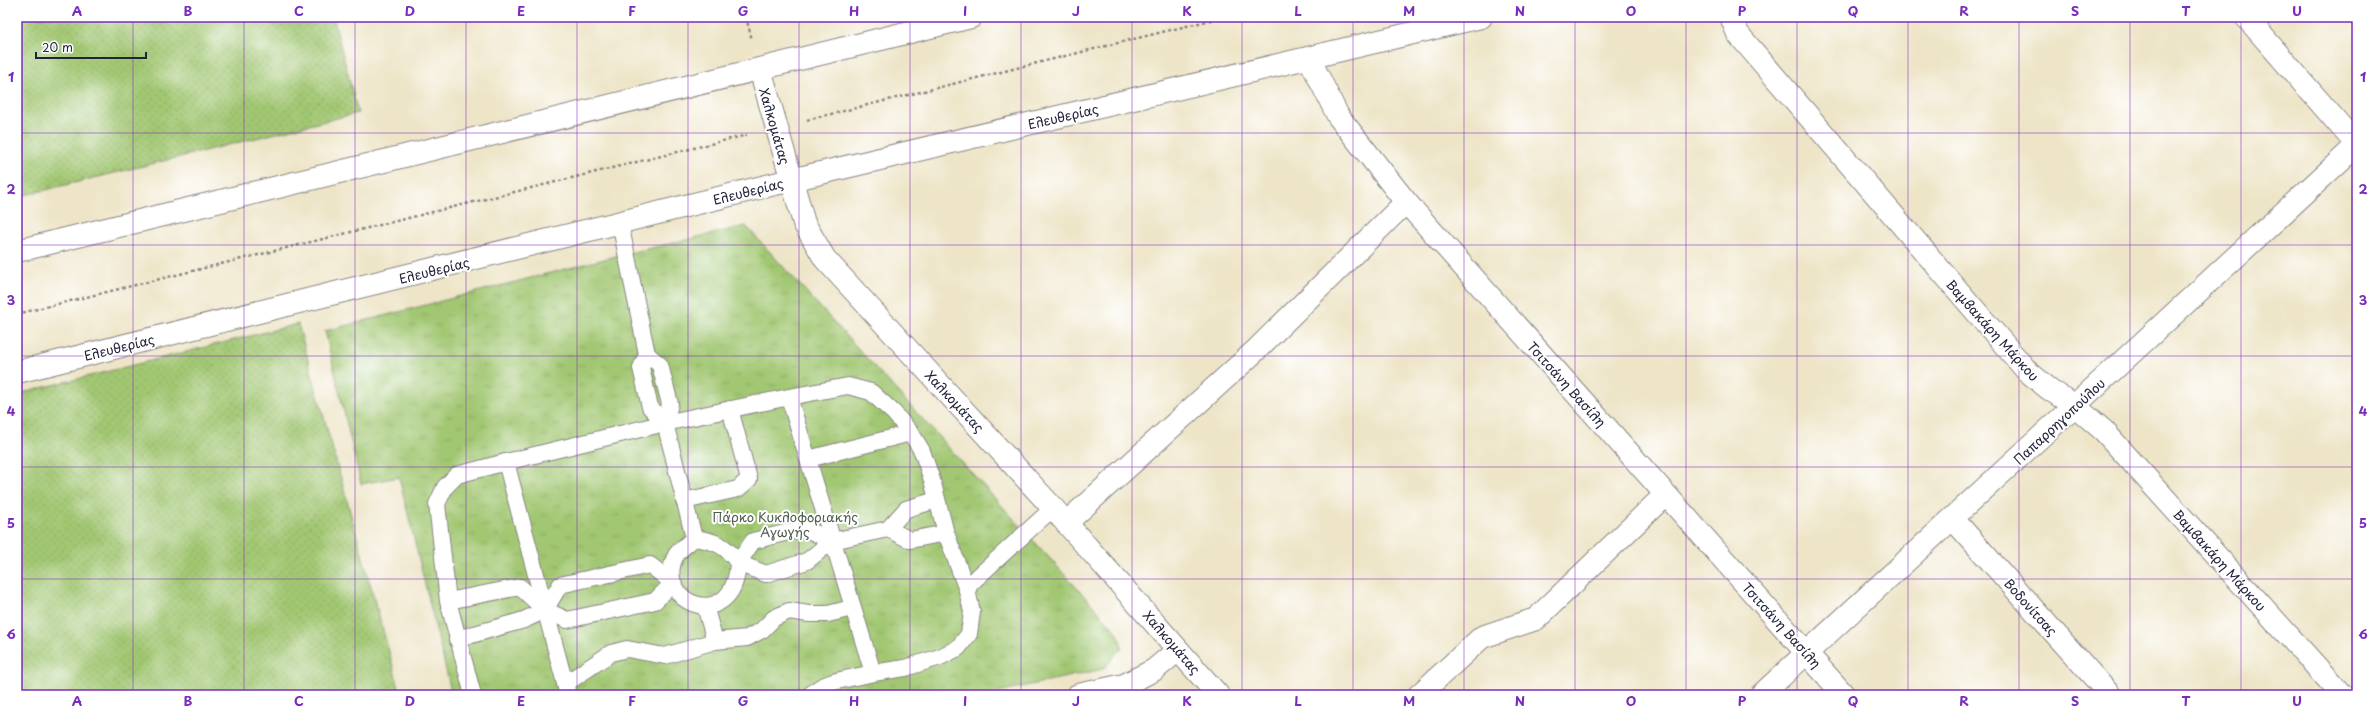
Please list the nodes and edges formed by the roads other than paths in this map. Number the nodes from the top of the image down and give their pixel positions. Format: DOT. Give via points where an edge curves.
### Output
graph roads {
  1 [pos="971,17"];
  2 [pos="1481,17"];
  3 [pos="1731,17"];
  4 [pos="2246,17"];
  5 [pos="1309,58"];
  6 [pos="760,69"];
  7 [pos="2357,145"];
  8 [pos="791,180"];
  9 [pos="1406,202"];
  10 [pos="620,224"];
  11 [pos="17,251"];
  12 [pos="17,372"];
  13 [pos="789,397"];
  14 [pos="2075,406"];
  15 [pos="730,409"];
  16 [pos="665,424"];
  17 [pos="911,433"];
  18 [pos="808,459"];
  19 [pos="506,462"];
  20 [pos="1665,495"];
  21 [pos="937,500"];
  22 [pos="684,501"];
  23 [pos="1060,515"];
  24 [pos="1953,519"];
  25 [pos="888,529"];
  26 [pos="946,533"];
  27 [pos="694,538"];
  28 [pos="832,541"];
  29 [pos="738,563"];
  30 [pos="673,583"];
  31 [pos="968,590"];
  32 [pos="448,601"];
  33 [pos="705,606"];
  34 [pos="852,608"];
  35 [pos="545,610"];
  36 [pos="457,639"];
  37 [pos="715,641"];
  38 [pos="1178,650"];
  39 [pos="1807,652"];
  40 [pos="873,673"];
  41 [pos="566,690"];
  42 [pos="473,695"];
  43 [pos="810,695"];
  44 [pos="1078,695"];
  45 [pos="1218,695"];
  46 [pos="1419,695"];
  47 [pos="1760,695"];
  48 [pos="1844,695"];
  49 [pos="2110,695"];
  50 [pos="2342,695"];
  1 -- 6 [label="street"];
  2 -- 5 [label="street, Ελευθερίας"];
  3 -- 14 [label="street, Βαμβακάρη Μάρκου" via="1738,34 2027,371 2049,390"];
  4 -- 7 [label="street"];
  5 -- 8 [label="street, Ελευθερίας"];
  5 -- 9 [label="street, Τσιτσάνη Βασίλη" via="1338,116"];
  6 -- 8 [label="street, Χαλκομάτας"];
  6 -- 11 [label="street"];
  7 -- 14 [label="street, Παπαρρηγοπούλου"];
  8 -- 10 [label="street, Ελευθερίας"];
  8 -- 23 [label="street, Χαλκομάτας" via="804,224 825,259"];
  9 -- 20 [label="street, Τσιτσάνη Βασίλη"];
  9 -- 23 [label="street" via="1254,352"];
  10 -- 12 [label="street, Ελευθερίας"];
  10 -- 16 [label="lane" via="647,354 641,368 650,407"];
  13 -- 15 [label="lane"];
  13 -- 17 [label="lane" via="848,386 871,392"];
  13 -- 18 [label="lane"];
  14 -- 24 [label="street, Παπαρρηγοπούλου"];
  14 -- 50 [label="street, Βαμβακάρη Μάρκου" via="2104,431"];
  15 -- 16 [label="lane"];
  15 -- 22 [label="lane" via="748,479 738,489"];
  16 -- 19 [label="lane"];
  16 -- 22 [label="lane"];
  17 -- 18 [label="lane"];
  17 -- 21 [label="lane" via="922,451"];
  18 -- 28 [label="lane"];
  19 -- 32 [label="lane" via="457,475 445,487 436,504"];
  19 -- 35 [label="lane"];
  20 -- 39 [label="street, Τσιτσάνη Βασίλη"];
  20 -- 46 [label="street" via="1536,619 1482,636"];
  21 -- 25 [label="lane" via="906,509"];
  21 -- 26 [label="lane"];
  22 -- 27 [label="lane"];
  23 -- 31 [label="lane" via="971,583"];
  23 -- 38 [label="street, Χαλκομάτας"];
  24 -- 39 [label="street, Παπαρρηγοπούλου"];
  24 -- 49 [label="street, Βοδονίτσας"];
  25 -- 26 [label="lane" via="910,540"];
  25 -- 28 [label="lane"];
  26 -- 31 [label="lane"];
  27 -- 29 [label="lane" via="718,542 728,548"];
  27 -- 30 [label="lane" via="677,555 672,571"];
  28 -- 29 [label="lane" via="807,561 766,574"];
  28 -- 29 [label="lane" via="804,528 753,541"];
  28 -- 34 [label="lane"];
  29 -- 33 [label="lane" via="738,579 732,590 716,604"];
  30 -- 33 [label="lane" via="687,601"];
  30 -- 35 [label="lane" via="655,601 567,620"];
  30 -- 35 [label="lane" via="650,565 560,586"];
  31 -- 40 [label="lane" via="972,612 969,634 958,648 940,657 905,668"];
  32 -- 35 [label="lane" via="520,587"];
  32 -- 36 [label="lane"];
  33 -- 37 [label="lane"];
  34 -- 37 [label="lane" via="828,614 789,611 774,618 762,630 747,638"];
  34 -- 40 [label="lane"];
  35 -- 36 [label="lane" via="524,620"];
  35 -- 41 [label="lane"];
  36 -- 42 [label="lane"];
  37 -- 41 [label="lane" via="665,656 627,649 611,654"];
  38 -- 44 [label="street" via="1154,670 1124,685"];
  38 -- 45 [label="street, Χαλκομάτας"];
  39 -- 47 [label="street, Παπαρρηγοπούλου"];
  39 -- 48 [label="street, Τσιτσάνη Βασίλη"];
  40 -- 43 [label="lane" via="831,683 814,690"];
}
